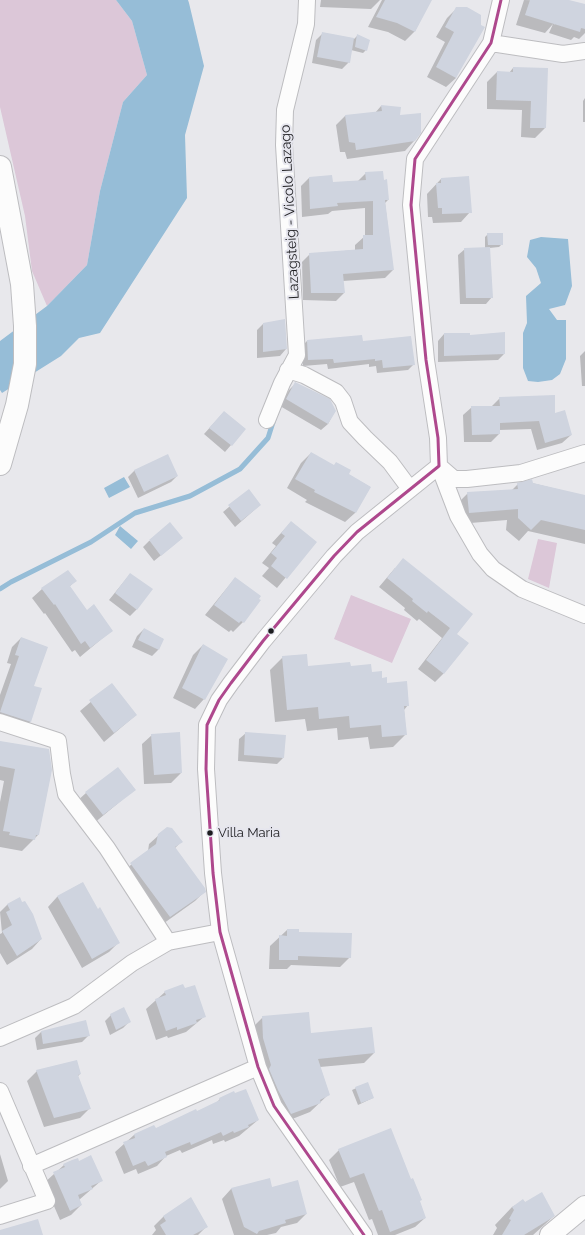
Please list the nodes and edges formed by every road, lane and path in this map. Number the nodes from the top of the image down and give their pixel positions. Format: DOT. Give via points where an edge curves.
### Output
graph roads {
  1 [pos="307,0"];
  2 [pos="501,0"];
  3 [pos="491,43"];
  4 [pos="585,51"];
  5 [pos="2,176"];
  6 [pos="288,370"];
  7 [pos="268,420"];
  8 [pos="585,453"];
  9 [pos="0,464"];
  10 [pos="439,466"];
  11 [pos="410,489"];
  12 [pos="585,615"];
  13 [pos="0,722"];
  14 [pos="220,932"];
  15 [pos="168,942"];
  16 [pos="0,1038"];
  17 [pos="258,1067"];
  18 [pos="0,1091"];
  19 [pos="31,1166"];
  20 [pos="585,1206"];
  21 [pos="0,1216"];
  22 [pos="364,1235"];
  23 [pos="550,1235"];
  1 -- 6 [label="street, Lazagsteig - Vicolo Lazago" via="306,24 286,110 284,160 297,355"];
  2 -- 3 [label="street"];
  3 -- 4 [label="street" via="563,54"];
  3 -- 10 [label="street" via="415,159 411,205"];
  5 -- 9 [label="main road" via="22,284 25,326 23,371 17,405"];
  6 -- 7 [label="street, Lazagsteig - Vicolo Lazago"];
  6 -- 11 [label="street" via="304,375 336,392 343,401 350,422 390,462"];
  8 -- 10 [label="street" via="521,473 467,479 454,479"];
  10 -- 11 [label="street"];
  10 -- 12 [label="street" via="458,516 480,554 493,569 522,589"];
  11 -- 14 [label="street" via="357,532 334,556 231,683 207,725 206,769"];
  13 -- 15 [label="street" via="58,741 66,794 108,848"];
  14 -- 15 [label="street"];
  14 -- 17 [label="street"];
  15 -- 16 [label="street" via="132,963 74,1006"];
  17 -- 19 [label="street"];
  17 -- 22 [label="street" via="274,1106"];
  18 -- 19 [label="street"];
  19 -- 21 [label="street" via="47,1201"];
  20 -- 23 [label="street"];
}
